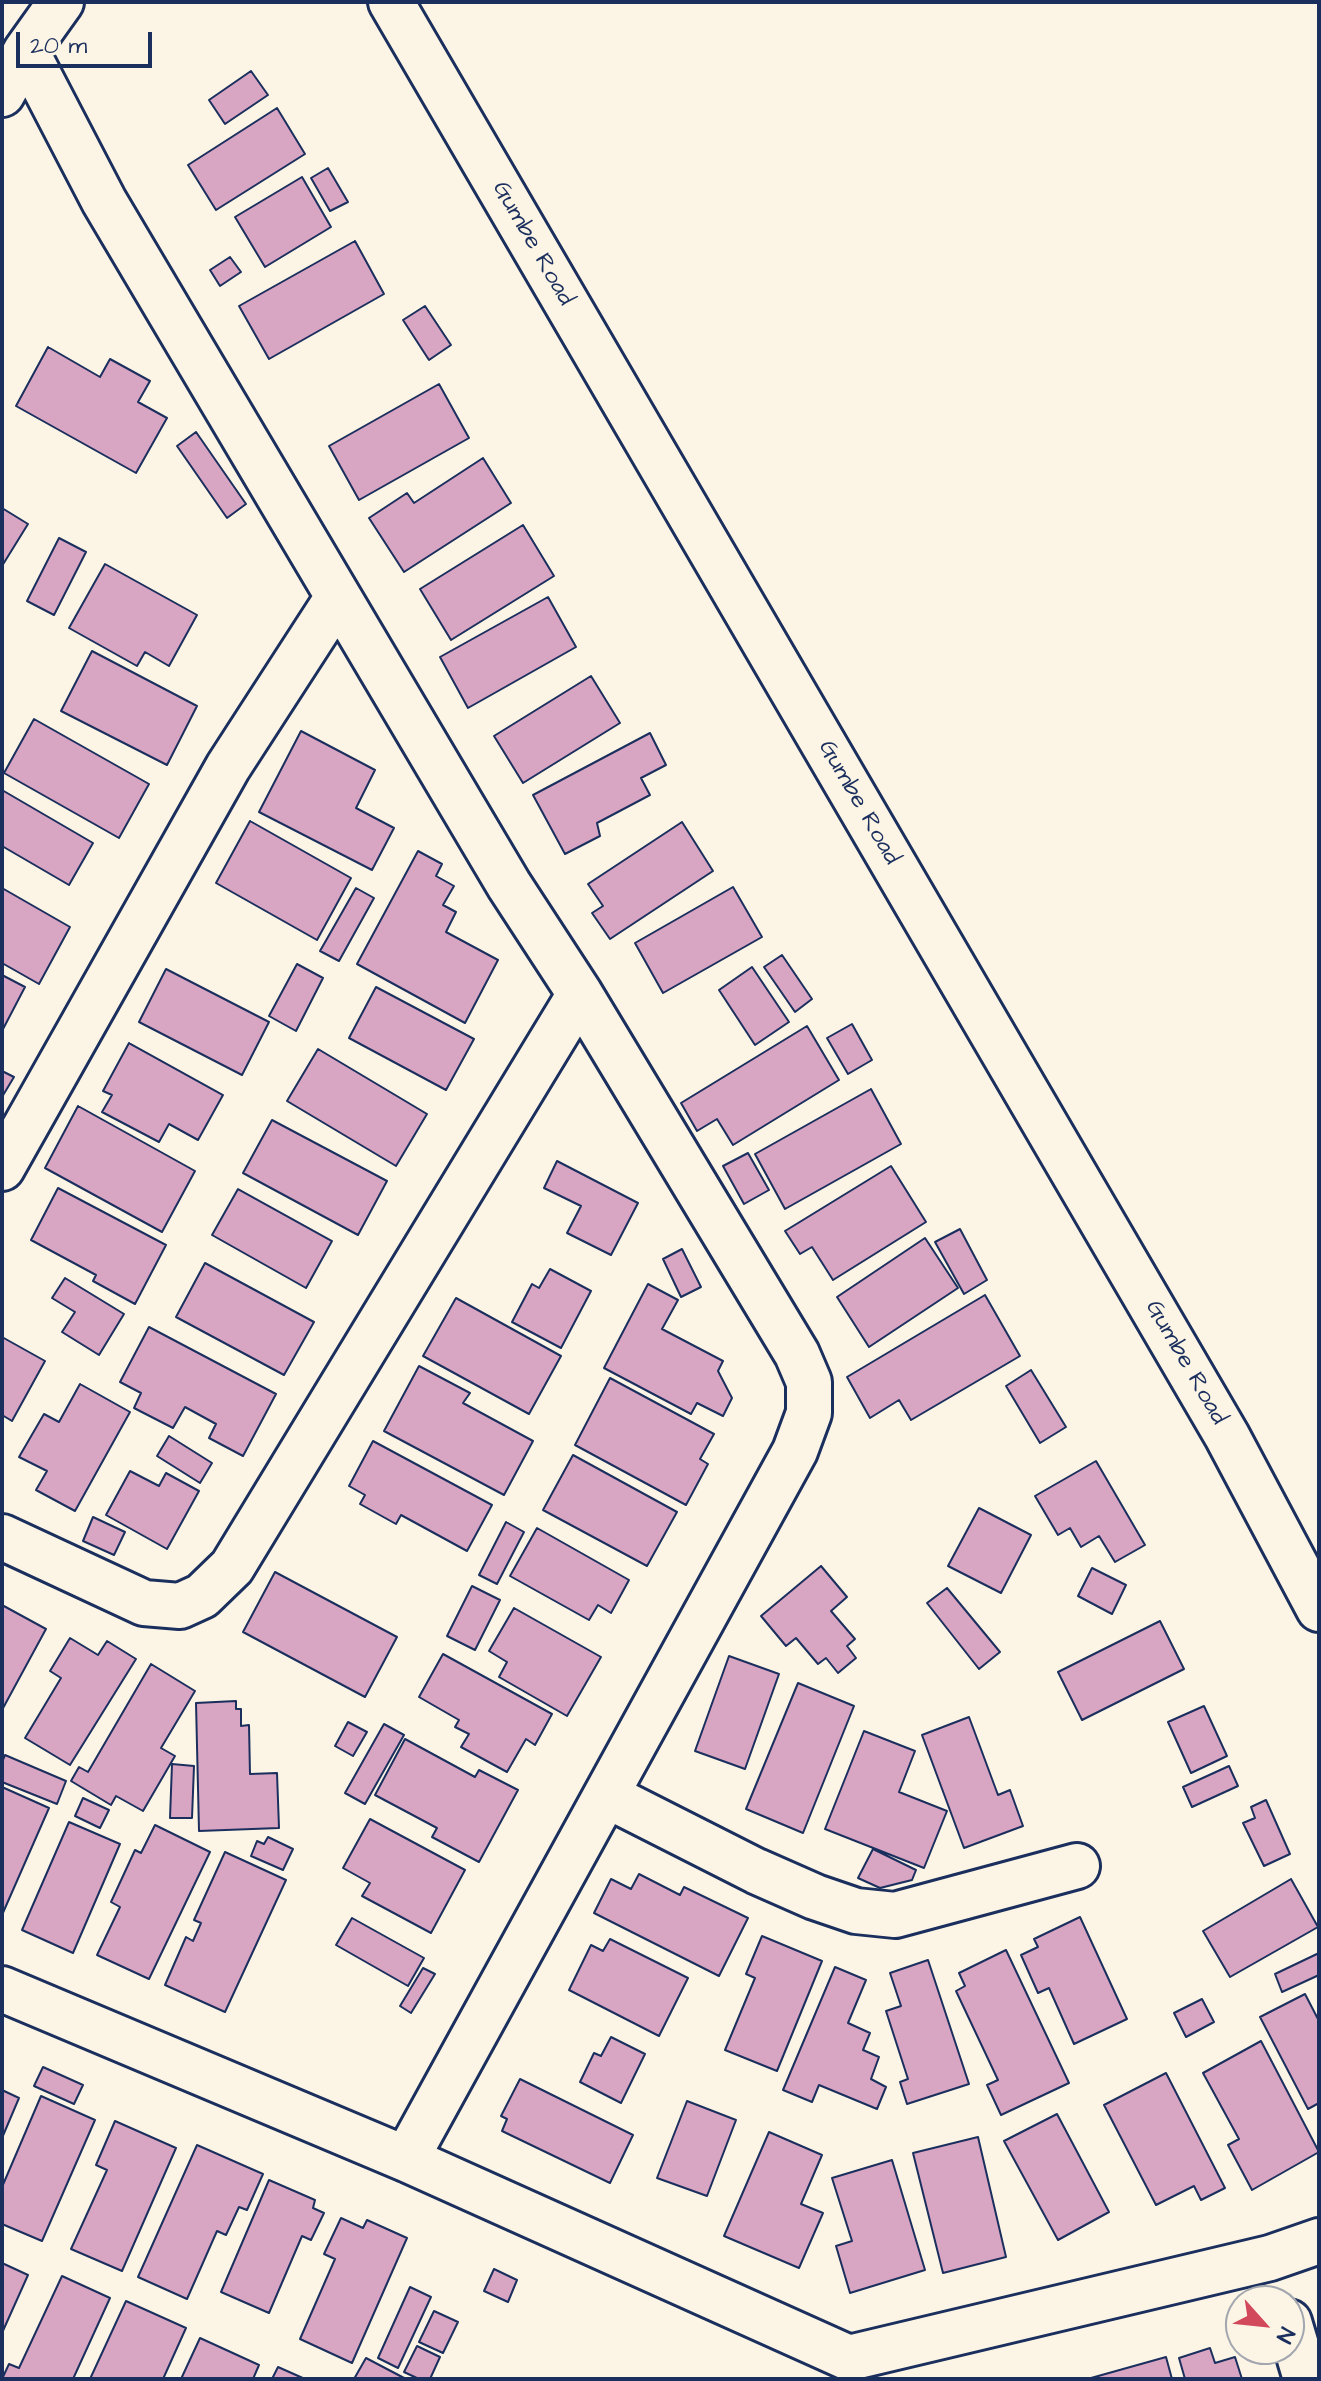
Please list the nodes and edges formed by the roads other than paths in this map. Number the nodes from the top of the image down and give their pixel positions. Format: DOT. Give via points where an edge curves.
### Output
graph roads {
  1 [pos="61,2"];
  2 [pos="391,2"];
  3 [pos="26,51"];
  4 [pos="2,94"];
  5 [pos="338,597"];
  6 [pos="580,994"];
  7 [pos="2,1168"];
  8 [pos="2,1537"];
  9 [pos="1319,1609"];
  10 [pos="606,1795"];
  11 [pos="1077,1866"];
  12 [pos="2,1989"];
  13 [pos="406,2159"];
  14 [pos="1319,2241"];
  15 [pos="1270,2258"];
  16 [pos="1278,2285"];
  17 [pos="844,2368"];
  1 -- 3 [label="street"];
  2 -- 9 [label="street, Gumbe Road" via="1227,1436"];
  3 -- 4 [label="street"];
  3 -- 5 [label="street" via="104,201"];
  5 -- 6 [label="street"];
  5 -- 7 [label="street" via="228,767"];
  6 -- 8 [label="street" via="232,1567 202,1596 180,1606 144,1603"];
  6 -- 10 [label="street" via="809,1382 809,1413 795,1451"];
  10 -- 11 [label="street" via="756,1871 856,1911 895,1915"];
  10 -- 13 [label="street"];
  12 -- 13 [label="street"];
  13 -- 17 [label="street"];
  14 -- 15 [label="street"];
  15 -- 16 [label="street"];
  15 -- 17 [label="street"];
}
